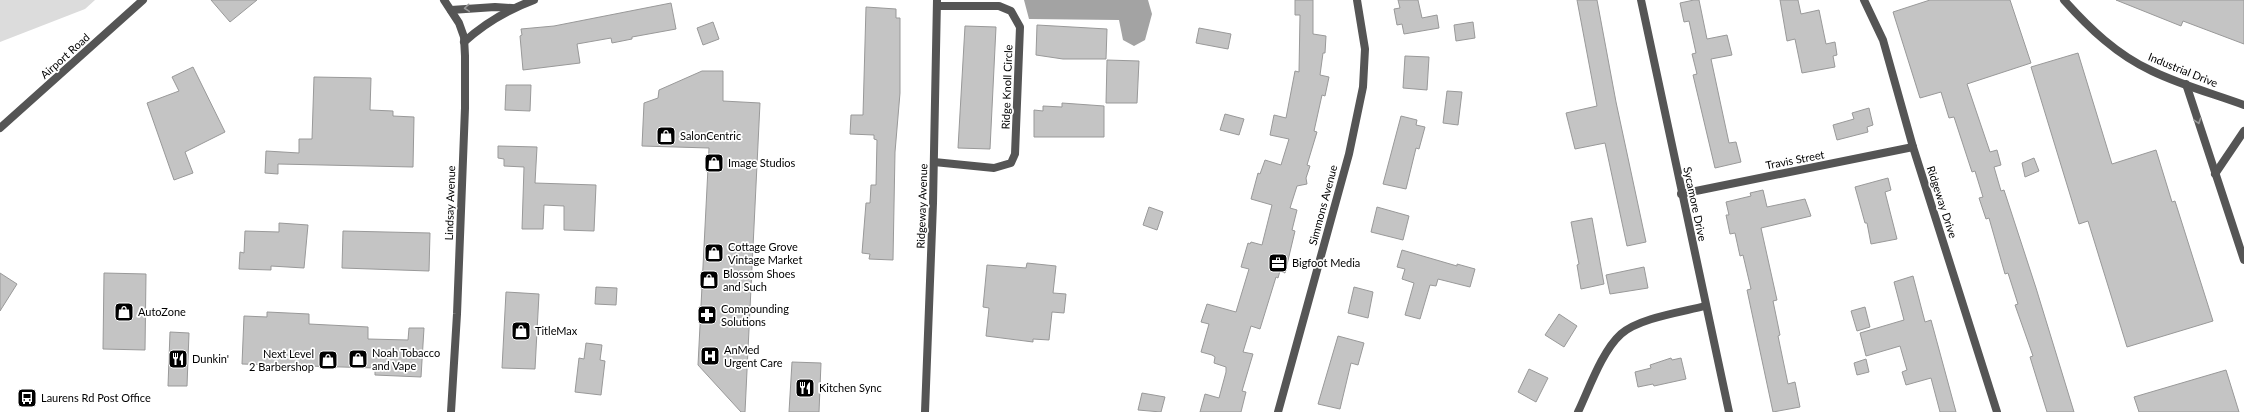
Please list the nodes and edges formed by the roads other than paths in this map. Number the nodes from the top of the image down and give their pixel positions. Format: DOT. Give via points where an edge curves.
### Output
graph roads {
  1 [pos="143,0"];
  2 [pos="444,0"];
  3 [pos="534,0"];
  4 [pos="1357,0"];
  5 [pos="1641,0"];
  6 [pos="1864,0"];
  7 [pos="2064,0"];
  8 [pos="937,3"];
  9 [pos="512,8"];
  10 [pos="451,10"];
  11 [pos="464,42"];
  12 [pos="2186,84"];
  13 [pos="2244,105"];
  14 [pos="0,128"];
  15 [pos="2244,131"];
  16 [pos="1913,147"];
  17 [pos="934,162"];
  18 [pos="2215,174"];
  19 [pos="1681,194"];
  20 [pos="2244,260"];
  21 [pos="1705,306"];
  22 [pos="451,412"];
  23 [pos="925,412"];
  24 [pos="1278,412"];
  25 [pos="1578,412"];
  26 [pos="1729,412"];
  27 [pos="1997,412"];
  1 -- 14 [label="street, Airport Road"];
  2 -- 10 [label="street, Lindsay Avenue"];
  3 -- 9 [label="street"];
  4 -- 24 [label="street, Simmons Avenue" via="1365,49 1363,87 1348,154"];
  5 -- 19 [label="street, Sycamore Drive"];
  6 -- 16 [label="street, Ridgeway Drive" via="1883,40"];
  7 -- 12 [label="street, Industrial Drive" via="2089,28 2119,52 2152,71"];
  8 -- 17 [label="street, Ridgeway Avenue"];
  8 -- 17 [label="street, Ridge Knoll Circle" via="999,6 1011,11 1020,27 1016,154 1011,163 994,168"];
  9 -- 10 [label="street, one-way"];
  9 -- 11 [label="street" via="483,25"];
  10 -- 11 [label="street, Lindsay Avenue" via="460,23"];
  11 -- 22 [label="street, Lindsay Avenue" via="465,115"];
  12 -- 13 [label="street, Industrial Drive"];
  12 -- 18 [label="street, one-way"];
  15 -- 18 [label="street"];
  16 -- 19 [label="street, Travis Street"];
  16 -- 27 [label="street, Ridgeway Drive"];
  17 -- 23 [label="street, Ridgeway Avenue"];
  18 -- 20 [label="street"];
  19 -- 21 [label="street, Sycamore Drive"];
  21 -- 25 [label="street" via="1641,323 1620,334 1607,353"];
  21 -- 26 [label="street, Sycamore Drive"];
}
